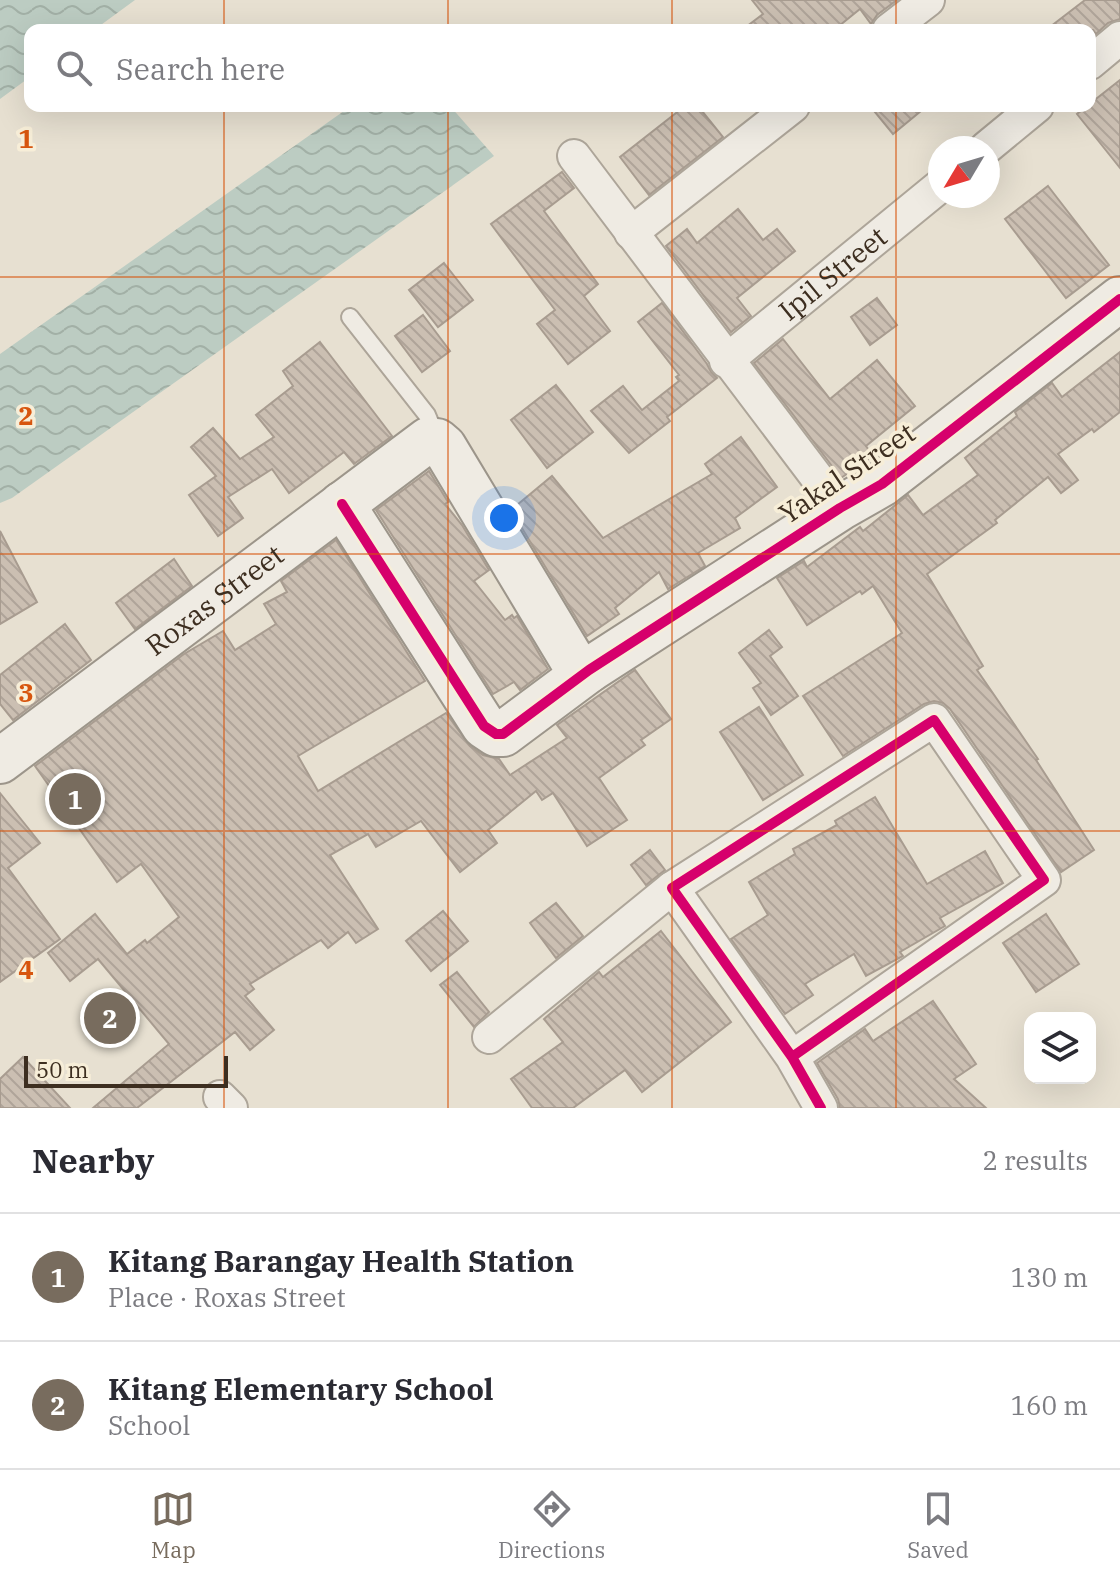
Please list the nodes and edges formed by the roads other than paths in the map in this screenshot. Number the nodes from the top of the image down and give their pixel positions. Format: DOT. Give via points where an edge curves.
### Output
graph roads {
  1 [pos="928,0"];
  2 [pos="897,24"];
  3 [pos="1120,38"];
  4 [pos="1096,58"];
  5 [pos="785,112"];
  6 [pos="1030,112"];
  7 [pos="1000,136"];
  8 [pos="574,156"];
  9 [pos="928,196"];
  10 [pos="631,233"];
  11 [pos="1120,299"];
  12 [pos="350,317"];
  13 [pos="726,361"];
  14 [pos="433,440"];
  15 [pos="342,504"];
  16 [pos="840,508"];
  17 [pos="589,670"];
  18 [pos="0,761"];
  19 [pos="672,888"];
  20 [pos="489,1037"];
  21 [pos="792,1057"];
  22 [pos="821,1108"];
  1 -- 2 [label="street"];
  3 -- 4 [label="street"];
  5 -- 10 [label="street"];
  6 -- 7 [label="street"];
  8 -- 10 [label="street"];
  9 -- 13 [label="street, Ipil Street"];
  10 -- 13 [label="street"];
  11 -- 16 [label="street, Yakal Street" via="882,484"];
  12 -- 14 [label="lane" via="427,415"];
  13 -- 16 [label="street"];
  14 -- 15 [label="street, Roxas Street"];
  14 -- 17 [label="street" via="444,447 574,663"];
  15 -- 17 [label="street, Yakal Street" via="489,732 509,730"];
  15 -- 18 [label="street, Roxas Street"];
  16 -- 17 [label="street, Yakal Street"];
  19 -- 20 [label="street"];
  19 -- 21 [label="street"];
  19 -- 21 [label="street" via="934,720 1044,880"];
  21 -- 22 [label="street"];
}
